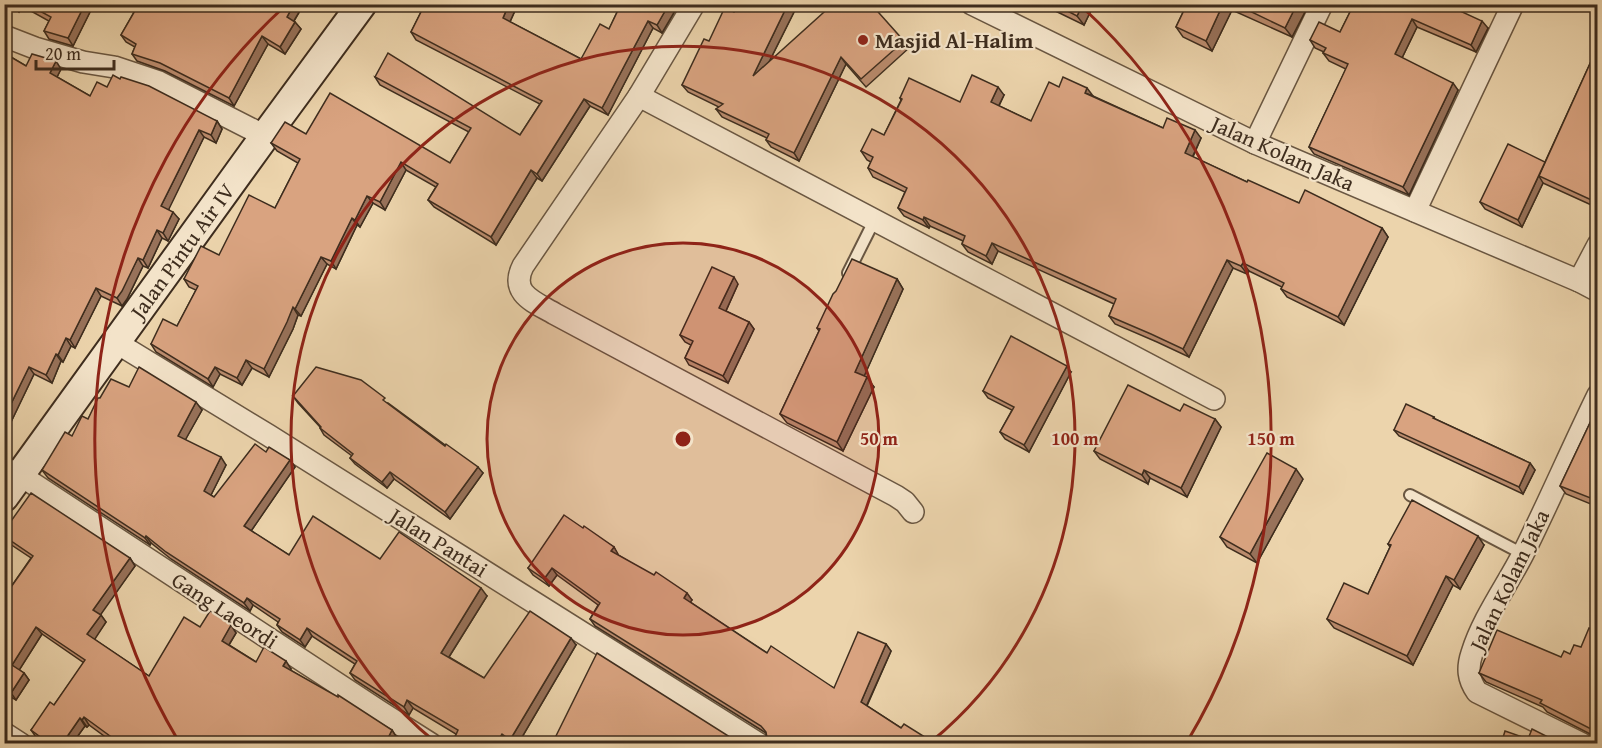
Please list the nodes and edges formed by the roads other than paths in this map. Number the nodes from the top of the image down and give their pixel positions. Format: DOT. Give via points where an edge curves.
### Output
graph roads {
  1 [pos="362,4"];
  2 [pos="694,4"];
  3 [pos="972,4"];
  4 [pos="1322,4"];
  5 [pos="1513,4"];
  6 [pos="4,36"];
  7 [pos="639,96"];
  8 [pos="265,136"];
  9 [pos="1256,143"];
  10 [pos="1415,211"];
  11 [pos="875,219"];
  12 [pos="1598,245"];
  13 [pos="1579,281"];
  14 [pos="841,287"];
  15 [pos="1598,291"];
  16 [pos="117,343"];
  17 [pos="1598,395"];
  18 [pos="1214,399"];
  19 [pos="10,480"];
  20 [pos="1410,495"];
  21 [pos="913,512"];
  22 [pos="1523,554"];
  23 [pos="4,733"];
  24 [pos="21,744"];
  25 [pos="431,744"];
  26 [pos="759,744"];
  27 [pos="1582,744"];
  1 -- 8 [label="main road, Jalan Pintu Air IV"];
  2 -- 7 [label="street"];
  3 -- 9 [label="street, Jalan Kolam Jaka"];
  4 -- 9 [label="street"];
  5 -- 10 [label="street"];
  6 -- 8 [label="street" via="159,82"];
  7 -- 11 [label="street"];
  7 -- 21 [label="street" via="523,266 519,274 523,293 555,314 896,496"];
  8 -- 16 [label="main road, Jalan Pintu Air IV"];
  9 -- 10 [label="street, Jalan Kolam Jaka"];
  10 -- 13 [label="street, Jalan Kolam Jaka"];
  11 -- 14 [label="lane"];
  11 -- 18 [label="street"];
  12 -- 13 [label="street"];
  13 -- 15 [label="street, Jalan Kolam Jaka"];
  16 -- 19 [label="main road, Jalan Pintu Air IV"];
  16 -- 26 [label="street, Jalan Pantai"];
  17 -- 22 [label="street, Jalan Kolam Jaka"];
  19 -- 25 [label="street, Gang Laeordi"];
  20 -- 22 [label="lane"];
  22 -- 27 [label="street, Jalan Kolam Jaka" via="1472,652 1470,682 1476,692"];
  23 -- 24 [label="street"];
}
